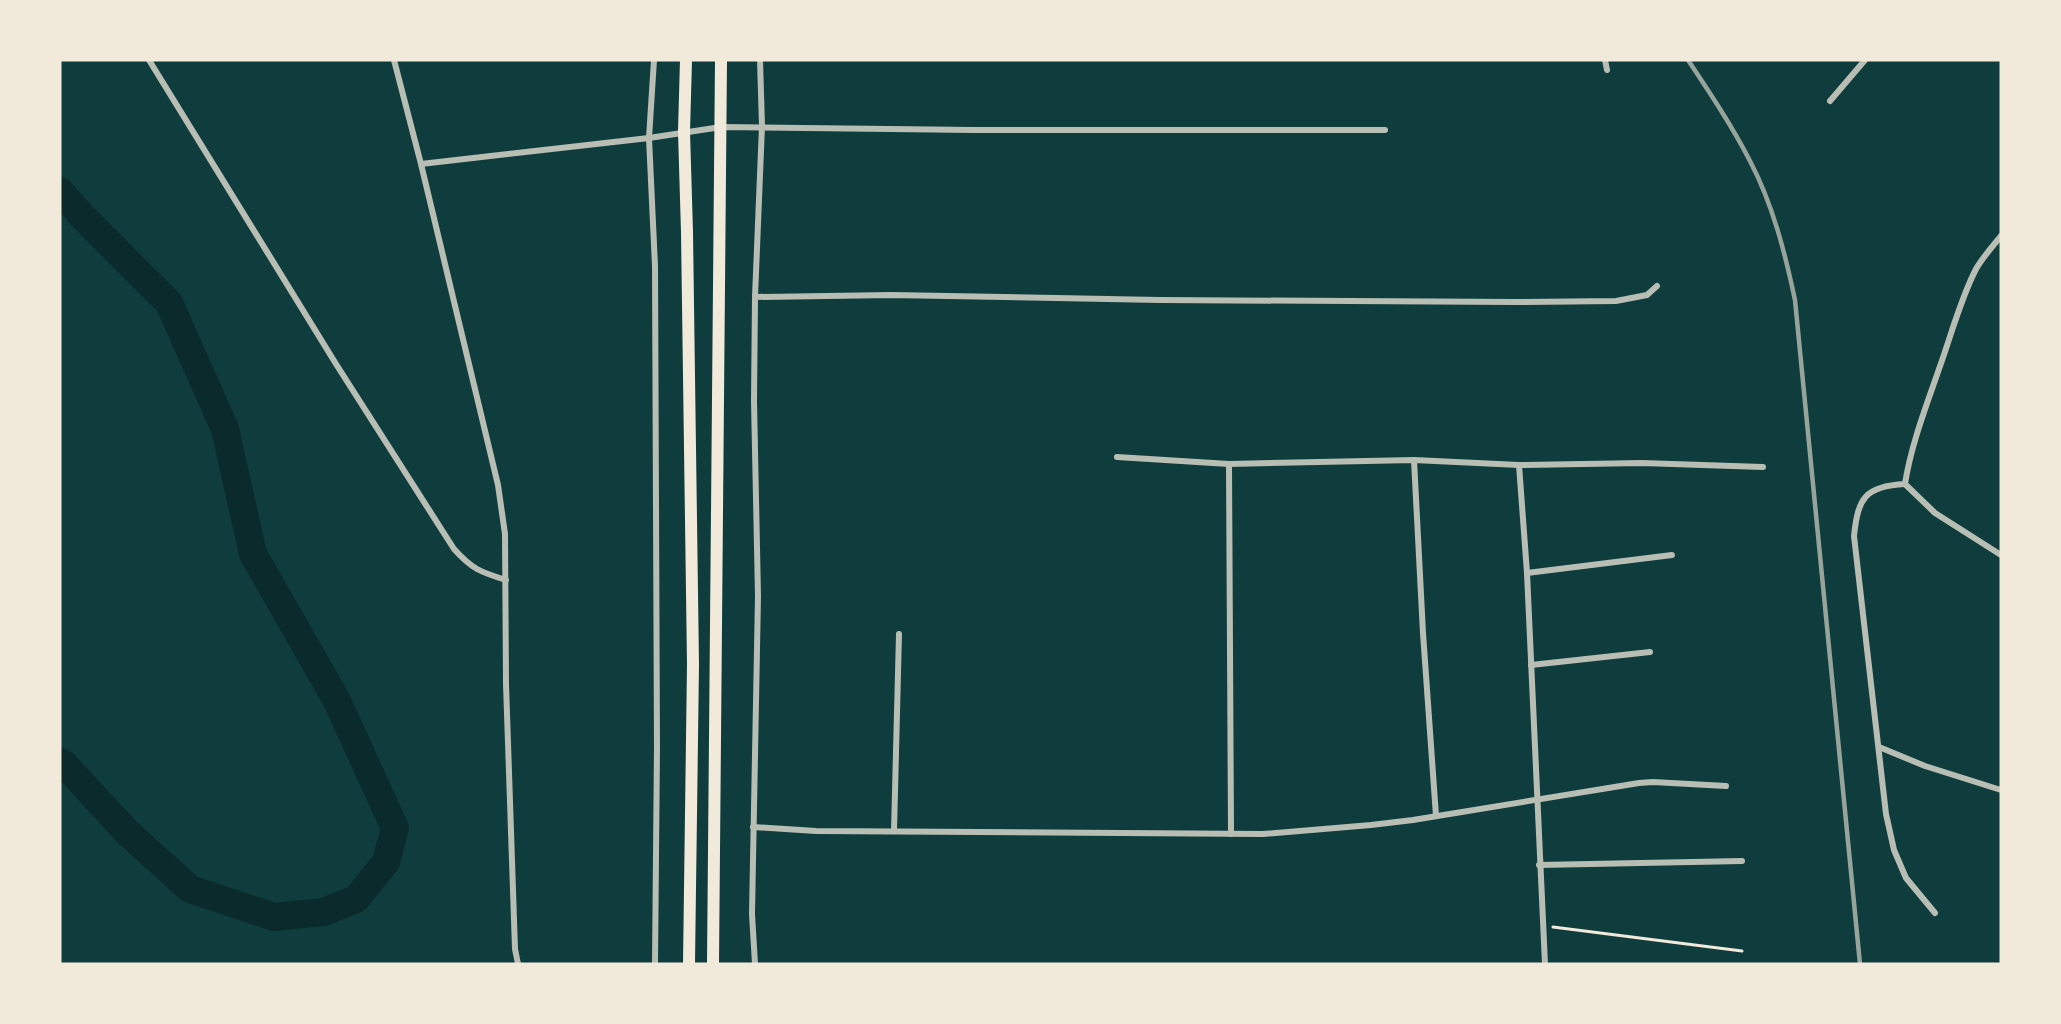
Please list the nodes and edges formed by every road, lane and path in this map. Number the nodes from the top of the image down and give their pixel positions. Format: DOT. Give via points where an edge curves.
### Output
graph roads {
  1 [pos="149,60"];
  2 [pos="393,60"];
  3 [pos="654,60"];
  4 [pos="686,60"];
  5 [pos="721,60"];
  6 [pos="760,60"];
  7 [pos="1605,60"];
  8 [pos="1865,60"];
  9 [pos="1607,69"];
  10 [pos="1830,101"];
  11 [pos="762,126"];
  12 [pos="721,127"];
  13 [pos="1385,130"];
  14 [pos="684,132"];
  15 [pos="649,138"];
  16 [pos="421,164"];
  17 [pos="2001,236"];
  18 [pos="1657,286"];
  19 [pos="755,297"];
  20 [pos="1117,458"];
  21 [pos="1414,460"];
  22 [pos="1229,464"];
  23 [pos="1520,465"];
  24 [pos="1763,468"];
  25 [pos="1905,484"];
  26 [pos="1671,555"];
  27 [pos="2001,555"];
  28 [pos="1527,573"];
  29 [pos="506,580"];
  30 [pos="899,634"];
  31 [pos="1650,652"];
  32 [pos="1531,665"];
  33 [pos="1879,747"];
  34 [pos="1726,786"];
  35 [pos="2001,790"];
  36 [pos="1536,798"];
  37 [pos="1436,816"];
  38 [pos="753,826"];
  39 [pos="894,831"];
  40 [pos="1231,834"];
  41 [pos="1742,861"];
  42 [pos="1539,865"];
  43 [pos="1935,913"];
  44 [pos="1542,925"];
  45 [pos="1742,951"];
  46 [pos="518,964"];
  47 [pos="655,964"];
  48 [pos="689,964"];
  49 [pos="712,964"];
  50 [pos="755,964"];
  51 [pos="1545,964"];
  1 -- 29 [label="street" via="454,549 468,564"];
  2 -- 16 [label="street"];
  3 -- 15 [label="street"];
  4 -- 14 [label="main road"];
  5 -- 12 [label="main road"];
  6 -- 11 [label="street"];
  7 -- 9 [label="street"];
  8 -- 10 [label="street"];
  11 -- 12 [label="street"];
  11 -- 13 [label="street"];
  11 -- 19 [label="street"];
  12 -- 14 [label="street"];
  12 -- 49 [label="main road"];
  14 -- 15 [label="street"];
  14 -- 48 [label="main road" via="693,664"];
  15 -- 16 [label="street"];
  15 -- 47 [label="street" via="656,333"];
  16 -- 29 [label="street" via="498,485"];
  17 -- 25 [label="street" via="1985,254 1966,294 1919,426"];
  18 -- 19 [label="street" via="1647,295 1635,298 1593,301"];
  19 -- 38 [label="street" via="758,596"];
  20 -- 22 [label="street"];
  21 -- 22 [label="street"];
  21 -- 23 [label="street"];
  21 -- 37 [label="street"];
  22 -- 40 [label="street"];
  23 -- 24 [label="street" via="1642,463"];
  23 -- 28 [label="street"];
  25 -- 27 [label="street" via="1935,513"];
  25 -- 33 [label="street" via="1876,488 1866,496 1854,528"];
  26 -- 28 [label="street"];
  28 -- 32 [label="street"];
  29 -- 46 [label="street" via="506,684"];
  30 -- 39 [label="street"];
  31 -- 32 [label="street"];
  32 -- 36 [label="street"];
  33 -- 35 [label="street"];
  33 -- 43 [label="street" via="1894,850 1906,878"];
  34 -- 36 [label="street" via="1646,782"];
  36 -- 37 [label="street"];
  36 -- 42 [label="street"];
  37 -- 40 [label="street" via="1371,825"];
  38 -- 39 [label="street"];
  38 -- 50 [label="street"];
  39 -- 40 [label="street"];
  41 -- 42 [label="street"];
  42 -- 44 [label="street"];
  44 -- 45 [label="path"];
  44 -- 51 [label="street"];
}
